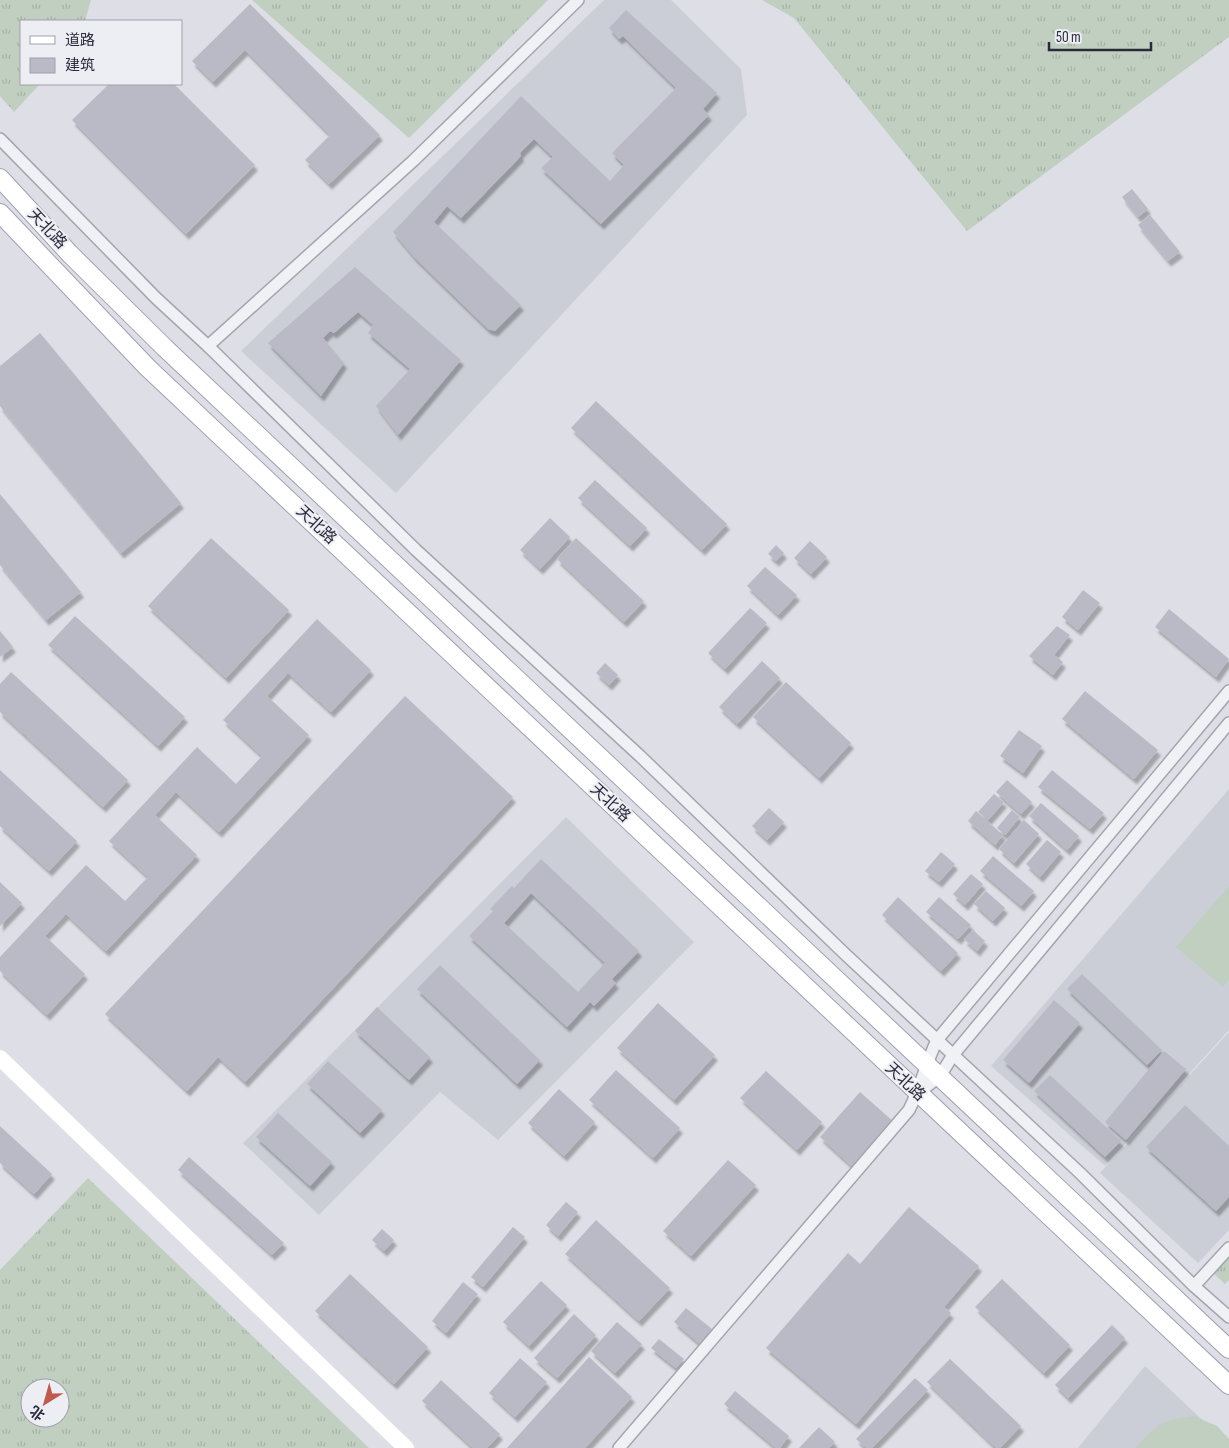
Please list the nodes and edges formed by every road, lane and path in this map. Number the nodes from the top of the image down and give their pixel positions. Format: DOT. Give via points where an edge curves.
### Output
graph roads {
  1 [pos="578,0"];
  2 [pos="0,139"];
  3 [pos="0,178"];
  4 [pos="0,213"];
  5 [pos="208,346"];
  6 [pos="1229,690"];
  7 [pos="1229,723"];
  8 [pos="937,1040"];
  9 [pos="953,1055"];
  10 [pos="0,1058"];
  11 [pos="926,1062"];
  12 [pos="940,1076"];
  13 [pos="917,1094"];
  14 [pos="1229,1248"];
  15 [pos="1194,1286"];
  16 [pos="1229,1317"];
  17 [pos="1229,1349"];
  18 [pos="1229,1385"];
  19 [pos="406,1448"];
  20 [pos="619,1448"];
  1 -- 5 [label="street" via="413,161"];
  2 -- 5 [label="street" via="156,298"];
  3 -- 11 [label="main road, 天北路" via="70,254 165,348"];
  4 -- 13 [label="main road, 天北路" via="148,368"];
  5 -- 8 [label="street" via="416,550 640,756"];
  6 -- 8 [label="street"];
  7 -- 9 [label="street"];
  8 -- 9 [label="street"];
  8 -- 11 [label="street"];
  9 -- 12 [label="street"];
  9 -- 15 [label="street" via="1080,1173"];
  10 -- 19 [label="street"];
  11 -- 12 [label="main road, 天北路"];
  11 -- 13 [label="street"];
  12 -- 13 [label="street"];
  12 -- 17 [label="main road, 天北路"];
  13 -- 18 [label="main road, 天北路"];
  13 -- 20 [label="street" via="909,1110"];
  14 -- 15 [label="street"];
  15 -- 16 [label="street"];
}
